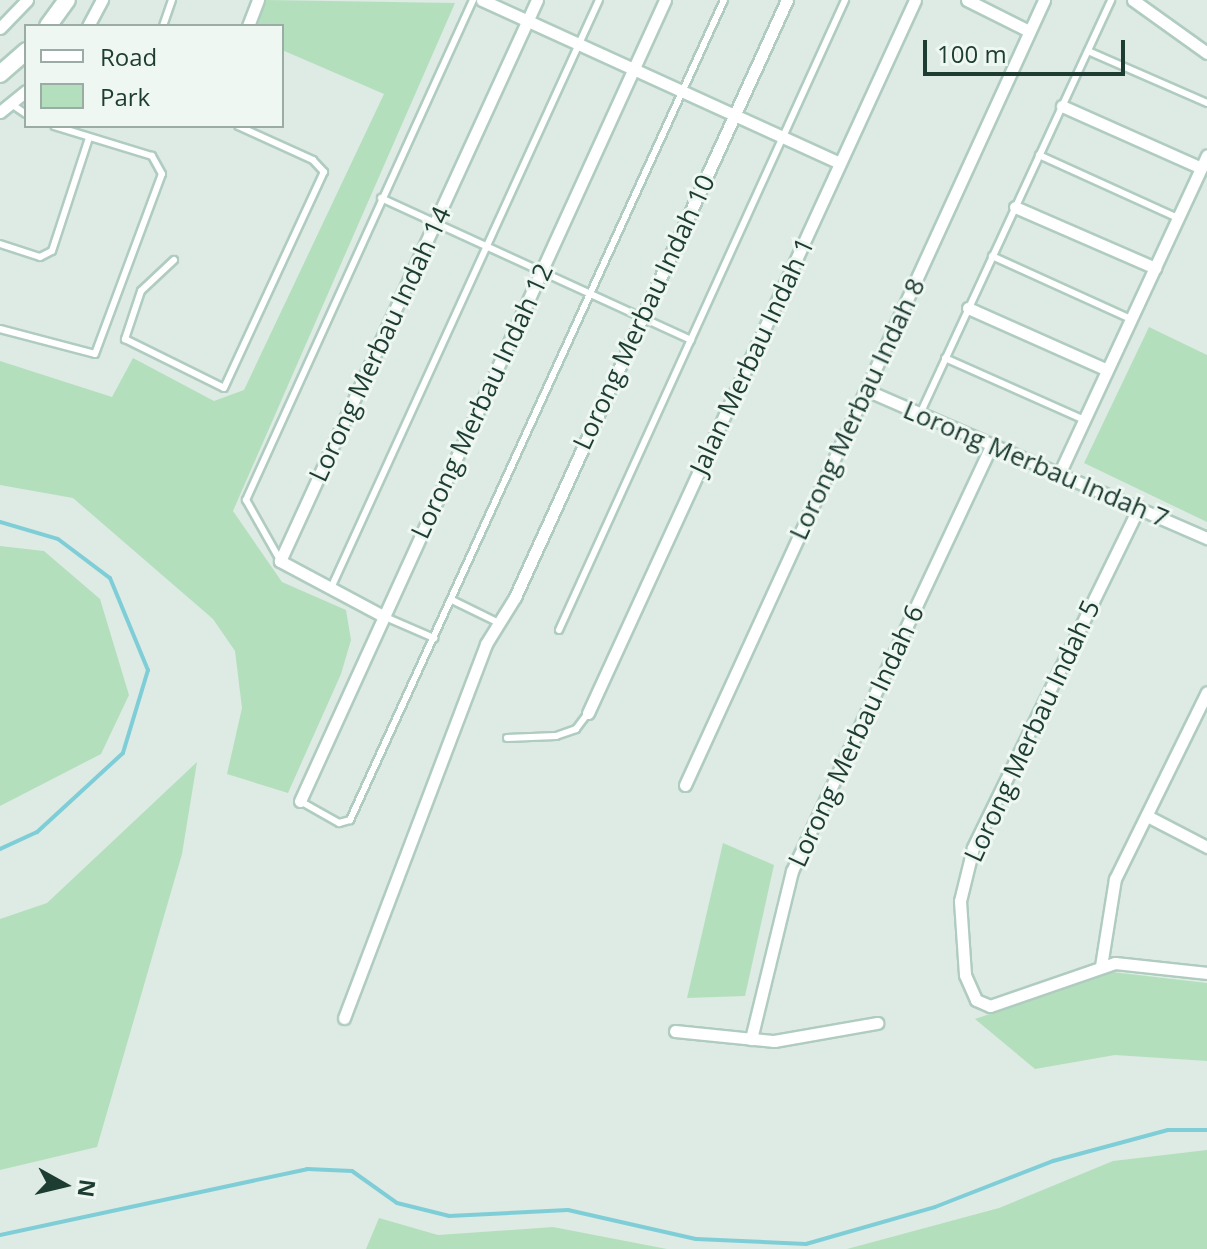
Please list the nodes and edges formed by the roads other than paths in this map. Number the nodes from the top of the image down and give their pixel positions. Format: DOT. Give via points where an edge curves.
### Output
graph roads {
  1 [pos="26,0"];
  2 [pos="67,0"];
  3 [pos="102,0"];
  4 [pos="172,0"];
  5 [pos="258,0"];
  6 [pos="473,0"];
  7 [pos="482,0"];
  8 [pos="537,0"];
  9 [pos="599,0"];
  10 [pos="665,0"];
  11 [pos="724,0"];
  12 [pos="787,0"];
  13 [pos="845,0"];
  14 [pos="915,0"];
  15 [pos="967,0"];
  16 [pos="1044,0"];
  17 [pos="1111,0"];
  18 [pos="1133,0"];
  19 [pos="528,21"];
  20 [pos="49,24"];
  21 [pos="89,24"];
  22 [pos="164,24"];
  23 [pos="249,24"];
  24 [pos="0,28"];
  25 [pos="1029,31"];
  26 [pos="579,44"];
  27 [pos="1088,51"];
  28 [pos="24,53"];
  29 [pos="1207,53"];
  30 [pos="634,69"];
  31 [pos="0,74"];
  32 [pos="683,91"];
  33 [pos="24,92"];
  34 [pos="10,103"];
  35 [pos="1207,103"];
  36 [pos="1062,106"];
  37 [pos="0,112"];
  38 [pos="24,113"];
  39 [pos="735,115"];
  40 [pos="60,128"];
  41 [pos="242,128"];
  42 [pos="782,137"];
  43 [pos="89,138"];
  44 [pos="1039,155"];
  45 [pos="1207,156"];
  46 [pos="840,163"];
  47 [pos="1201,168"];
  48 [pos="381,198"];
  49 [pos="1015,207"];
  50 [pos="1178,218"];
  51 [pos="436,223"];
  52 [pos="0,244"];
  53 [pos="489,247"];
  54 [pos="992,256"];
  55 [pos="174,260"];
  56 [pos="1155,268"];
  57 [pos="542,272"];
  58 [pos="592,294"];
  59 [pos="968,308"];
  60 [pos="641,317"];
  61 [pos="1131,319"];
  62 [pos="0,329"];
  63 [pos="691,340"];
  64 [pos="945,358"];
  65 [pos="1107,370"];
  66 [pos="866,390"];
  67 [pos="920,414"];
  68 [pos="1084,420"];
  69 [pos="992,445"];
  70 [pos="1060,472"];
  71 [pos="1139,507"];
  72 [pos="1207,538"];
  73 [pos="280,561"];
  74 [pos="329,591"];
  75 [pos="452,600"];
  76 [pos="383,616"];
  77 [pos="502,624"];
  78 [pos="559,630"];
  79 [pos="434,638"];
  80 [pos="1207,692"];
  81 [pos="588,713"];
  82 [pos="507,738"];
  83 [pos="685,785"];
  84 [pos="300,801"];
  85 [pos="1147,816"];
  86 [pos="1207,847"];
  87 [pos="1101,966"];
  88 [pos="1207,973"];
  89 [pos="344,1018"];
  90 [pos="877,1023"];
  91 [pos="675,1031"];
  92 [pos="751,1039"];
  1 -- 24 [label="street"];
  2 -- 20 [label="street"];
  3 -- 21 [label="street"];
  4 -- 22 [label="lane"];
  5 -- 23 [label="street"];
  6 -- 48 [label="lane"];
  7 -- 19 [label="street"];
  8 -- 19 [label="street, Lorong Merbau Indah 14"];
  9 -- 26 [label="lane"];
  10 -- 30 [label="street, Lorong Merbau Indah 12"];
  11 -- 32 [label="lane"];
  12 -- 39 [label="street, Lorong Merbau Indah 10"];
  13 -- 42 [label="lane"];
  14 -- 46 [label="street, Jalan Merbau Indah 1"];
  15 -- 25 [label="street"];
  16 -- 25 [label="street, Lorong Merbau Indah 8"];
  17 -- 27 [label="lane"];
  18 -- 29 [label="street"];
  19 -- 26 [label="street"];
  19 -- 51 [label="street, Lorong Merbau Indah 14"];
  25 -- 66 [label="street, Lorong Merbau Indah 8"];
  26 -- 30 [label="street"];
  26 -- 53 [label="lane"];
  27 -- 35 [label="lane"];
  27 -- 36 [label="lane"];
  28 -- 31 [label="street"];
  30 -- 32 [label="street"];
  30 -- 57 [label="street, Lorong Merbau Indah 12"];
  32 -- 39 [label="street"];
  32 -- 58 [label="lane"];
  33 -- 34 [label="street"];
  34 -- 37 [label="street"];
  34 -- 38 [label="lane"];
  36 -- 44 [label="lane"];
  36 -- 47 [label="street"];
  39 -- 42 [label="street"];
  39 -- 60 [label="street, Lorong Merbau Indah 10"];
  40 -- 43 [label="lane"];
  41 -- 55 [label="lane" via="313,160 324,172 224,388 125,339 141,291"];
  42 -- 46 [label="street"];
  42 -- 63 [label="lane"];
  43 -- 52 [label="lane" via="52,251 40,257"];
  43 -- 62 [label="lane" via="152,156 163,169 100,350 84,355"];
  44 -- 49 [label="lane"];
  44 -- 50 [label="lane"];
  45 -- 47 [label="street"];
  46 -- 81 [label="street, Jalan Merbau Indah 1"];
  47 -- 50 [label="street"];
  48 -- 51 [label="lane"];
  48 -- 73 [label="lane" via="246,500"];
  49 -- 54 [label="lane"];
  49 -- 56 [label="street"];
  50 -- 56 [label="street"];
  51 -- 53 [label="lane"];
  51 -- 73 [label="street, Lorong Merbau Indah 14"];
  53 -- 57 [label="lane"];
  53 -- 74 [label="lane"];
  54 -- 59 [label="lane"];
  54 -- 61 [label="lane"];
  56 -- 61 [label="street"];
  57 -- 58 [label="lane"];
  57 -- 76 [label="street, Lorong Merbau Indah 12"];
  58 -- 60 [label="lane"];
  58 -- 75 [label="lane"];
  59 -- 64 [label="lane"];
  59 -- 65 [label="street"];
  60 -- 63 [label="lane"];
  60 -- 77 [label="street, Lorong Merbau Indah 10"];
  61 -- 65 [label="street"];
  63 -- 78 [label="lane"];
  64 -- 67 [label="lane"];
  64 -- 68 [label="lane"];
  65 -- 68 [label="street"];
  66 -- 67 [label="street, Lorong Merbau Indah 7"];
  66 -- 83 [label="street, Lorong Merbau Indah 8"];
  67 -- 69 [label="street, Lorong Merbau Indah 7"];
  68 -- 70 [label="street"];
  69 -- 70 [label="street, Lorong Merbau Indah 7"];
  69 -- 92 [label="street, Lorong Merbau Indah 6" via="792,871"];
  70 -- 71 [label="street, Lorong Merbau Indah 7"];
  71 -- 72 [label="street, Lorong Merbau Indah 7"];
  71 -- 87 [label="street, Lorong Merbau Indah 5" via="968,861 959,923 967,984 983,1005"];
  73 -- 74 [label="street"];
  74 -- 76 [label="street"];
  75 -- 77 [label="lane"];
  75 -- 79 [label="lane"];
  76 -- 79 [label="lane"];
  76 -- 84 [label="street, Lorong Merbau Indah 12"];
  77 -- 89 [label="street, Lorong Merbau Indah 10" via="470,685"];
  79 -- 84 [label="lane" via="350,820 339,823"];
  80 -- 85 [label="street"];
  81 -- 82 [label="lane" via="576,729 556,736"];
  85 -- 86 [label="street"];
  85 -- 87 [label="street" via="1115,879"];
  87 -- 88 [label="street"];
  90 -- 92 [label="street"];
  91 -- 92 [label="street"];
}
